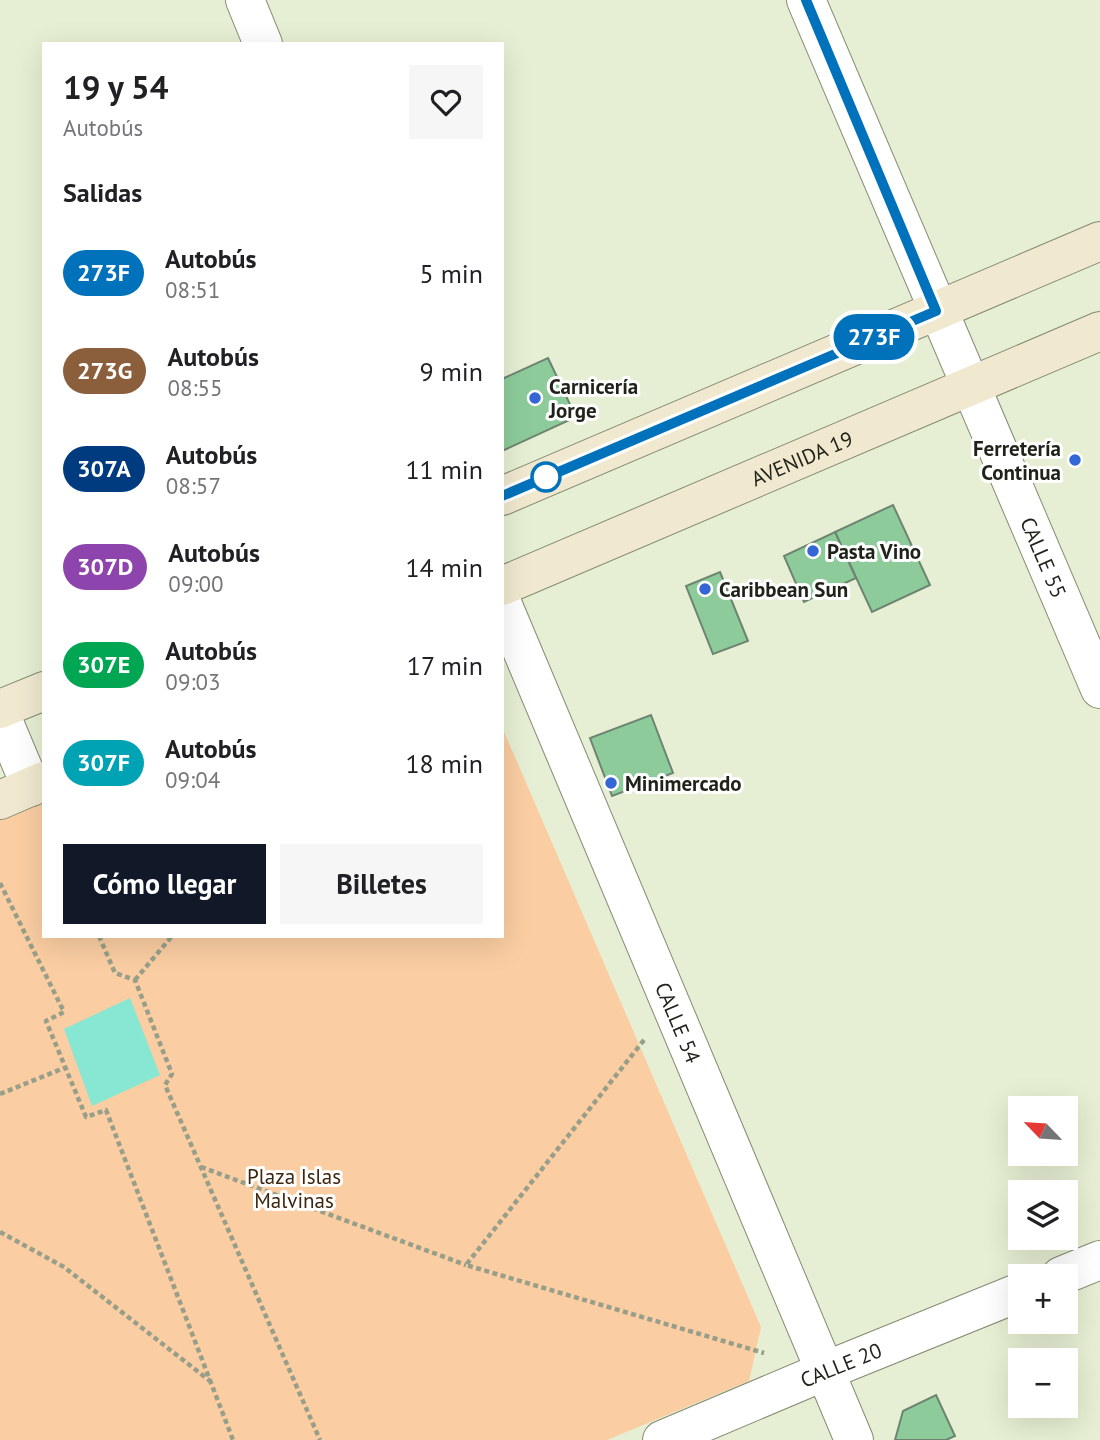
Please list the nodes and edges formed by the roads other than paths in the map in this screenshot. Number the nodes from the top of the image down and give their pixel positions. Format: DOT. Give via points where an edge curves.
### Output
graph roads {
  1 [pos="245,0"];
  2 [pos="806,0"];
  3 [pos="262,42"];
  4 [pos="1100,241"];
  5 [pos="936,311"];
  6 [pos="1100,331"];
  7 [pos="969,387"];
  8 [pos="504,495"];
  9 [pos="504,585"];
  10 [pos="504,608"];
  11 [pos="1100,689"];
  12 [pos="42,692"];
  13 [pos="0,711"];
  14 [pos="25,789"];
  15 [pos="1100,1260"];
  16 [pos="1078,1269"];
  17 [pos="1008,1297"];
  18 [pos="825,1371"];
  19 [pos="662,1440"];
  20 [pos="855,1440"];
  1 -- 3 [label="street"];
  2 -- 5 [label="street, CALLE 55"];
  4 -- 5 [label="main road"];
  5 -- 7 [label="street, CALLE 55"];
  5 -- 8 [label="main road"];
  6 -- 7 [label="main road, AVENIDA 19"];
  7 -- 9 [label="main road, AVENIDA 19"];
  7 -- 11 [label="street, CALLE 55"];
  10 -- 18 [label="street, CALLE 54"];
  12 -- 13 [label="main road"];
  13 -- 14 [label="street"];
  15 -- 16 [label="street"];
  17 -- 18 [label="street, CALLE 20"];
  18 -- 19 [label="street, CALLE 20"];
  18 -- 20 [label="street, CALLE 54"];
}
